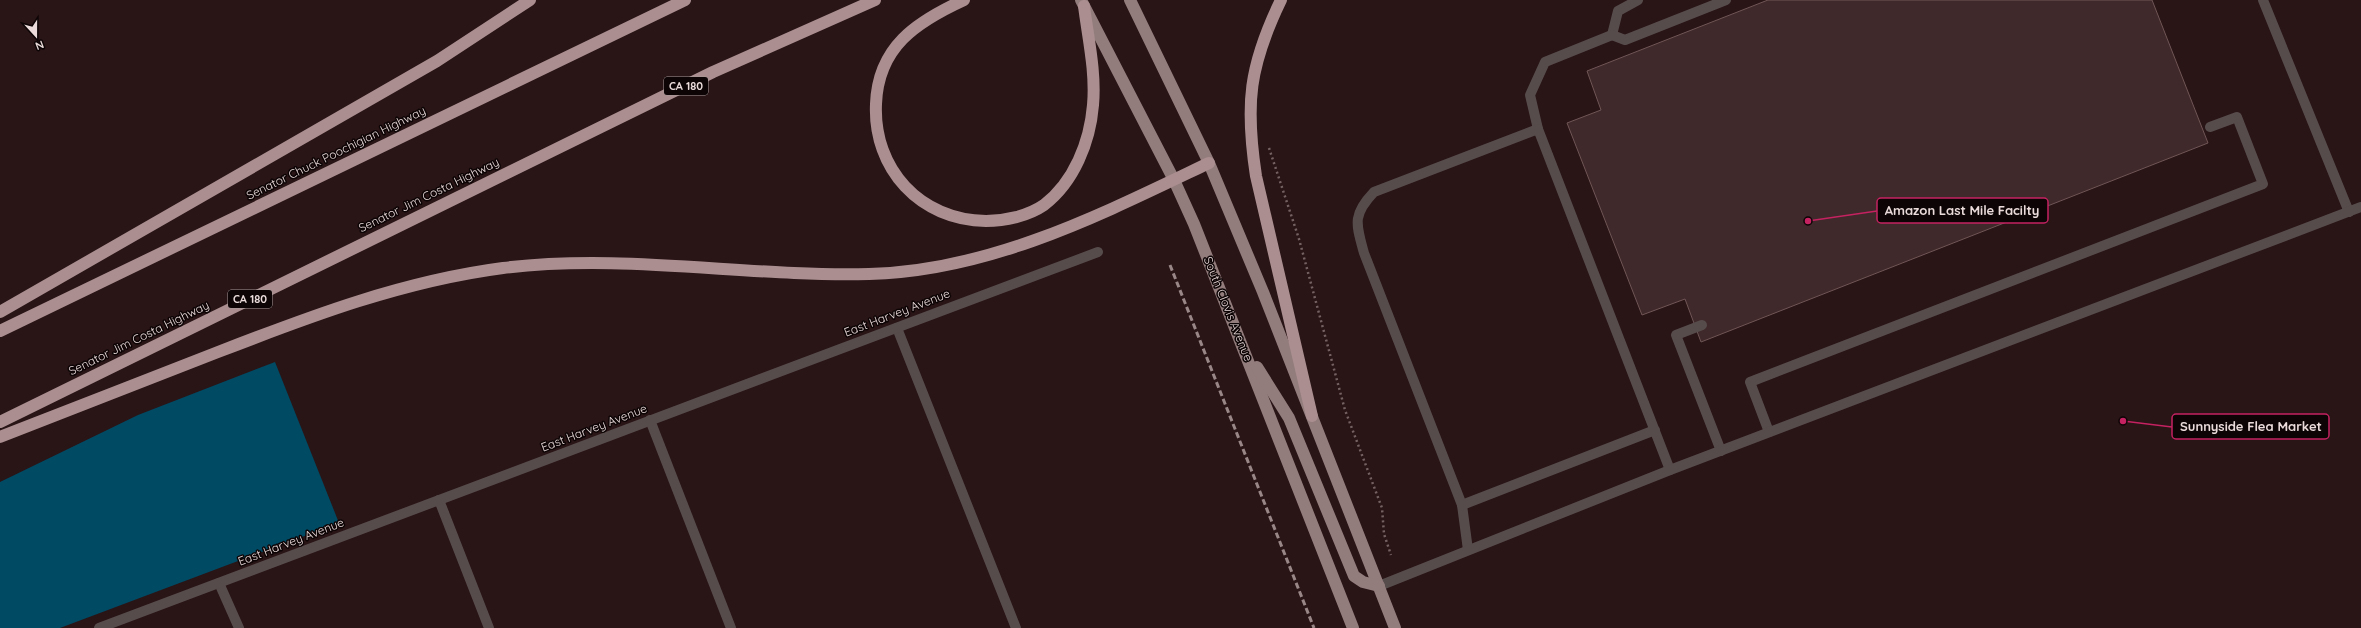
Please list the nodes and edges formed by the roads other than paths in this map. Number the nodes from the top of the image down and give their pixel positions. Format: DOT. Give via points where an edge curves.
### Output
graph roads {
  1 [pos="530,0"];
  2 [pos="685,0"];
  3 [pos="875,0"];
  4 [pos="964,0"];
  5 [pos="1130,0"];
  6 [pos="1281,0"];
  7 [pos="1638,0"];
  8 [pos="1726,0"];
  9 [pos="2263,0"];
  10 [pos="1083,3"];
  11 [pos="1612,35"];
  12 [pos="2210,127"];
  13 [pos="1538,129"];
  14 [pos="1210,164"];
  15 [pos="1174,180"];
  16 [pos="2361,207"];
  17 [pos="2349,212"];
  18 [pos="1098,252"];
  19 [pos="0,312"];
  20 [pos="1702,325"];
  21 [pos="897,328"];
  22 [pos="0,331"];
  23 [pos="1241,342"];
  24 [pos="1312,416"];
  25 [pos="650,420"];
  26 [pos="0,422"];
  27 [pos="1655,430"];
  28 [pos="1769,432"];
  29 [pos="0,437"];
  30 [pos="1721,451"];
  31 [pos="1670,470"];
  32 [pos="439,500"];
  33 [pos="1462,505"];
  34 [pos="1468,550"];
  35 [pos="219,583"];
  36 [pos="1379,586"];
  37 [pos="99,628"];
  38 [pos="240,628"];
  39 [pos="489,628"];
  40 [pos="731,628"];
  41 [pos="1016,628"];
  42 [pos="1353,628"];
  43 [pos="1395,628"];
  1 -- 19 [label="highway" via="437,61"];
  2 -- 22 [label="highway, Senator Chuck Poochigian Highway"];
  3 -- 26 [label="highway, Senator Jim Costa Highway / CA 180" via="713,72"];
  4 -- 10 [label="highway" via="928,19 895,46 884,64 878,82 876,118 885,158 894,174 909,190 925,204 940,212 977,221 1013,218 1043,206 1070,176 1080,156 1091,123 1094,81"];
  5 -- 14 [label="main road"];
  6 -- 24 [label="highway" via="1261,46 1254,76 1250,98 1250,140 1256,176"];
  7 -- 11 [label="lane" via="1618,11"];
  8 -- 11 [label="lane" via="1625,40"];
  9 -- 17 [label="lane"];
  10 -- 15 [label="main road, South Clovis Avenue"];
  11 -- 13 [label="lane" via="1545,62 1530,95"];
  12 -- 28 [label="lane" via="2237,117 2263,184 1750,382"];
  13 -- 27 [label="lane"];
  13 -- 33 [label="lane" via="1374,192 1362,204 1356,225 1366,260"];
  14 -- 15 [label="highway"];
  14 -- 24 [label="main road"];
  15 -- 23 [label="main road, South Clovis Avenue"];
  15 -- 29 [label="highway" via="1012,250 906,271 870,274 805,273 605,262 518,267 462,274 400,288 326,310"];
  16 -- 17 [label="lane"];
  17 -- 28 [label="lane"];
  18 -- 21 [label="lane, East Harvey Avenue"];
  20 -- 30 [label="lane" via="1676,335"];
  21 -- 25 [label="lane, East Harvey Avenue"];
  21 -- 41 [label="lane"];
  23 -- 36 [label="main road" via="1289,418 1354,576 1363,582"];
  23 -- 42 [label="main road, South Clovis Avenue"];
  24 -- 36 [label="main road"];
  25 -- 32 [label="lane, East Harvey Avenue"];
  25 -- 40 [label="lane"];
  27 -- 31 [label="lane"];
  27 -- 33 [label="lane"];
  28 -- 30 [label="lane"];
  30 -- 31 [label="lane"];
  31 -- 34 [label="lane"];
  32 -- 35 [label="lane, East Harvey Avenue"];
  32 -- 39 [label="lane"];
  33 -- 34 [label="lane"];
  34 -- 36 [label="lane"];
  35 -- 37 [label="lane, East Harvey Avenue"];
  35 -- 38 [label="lane"];
  36 -- 43 [label="main road"];
}
